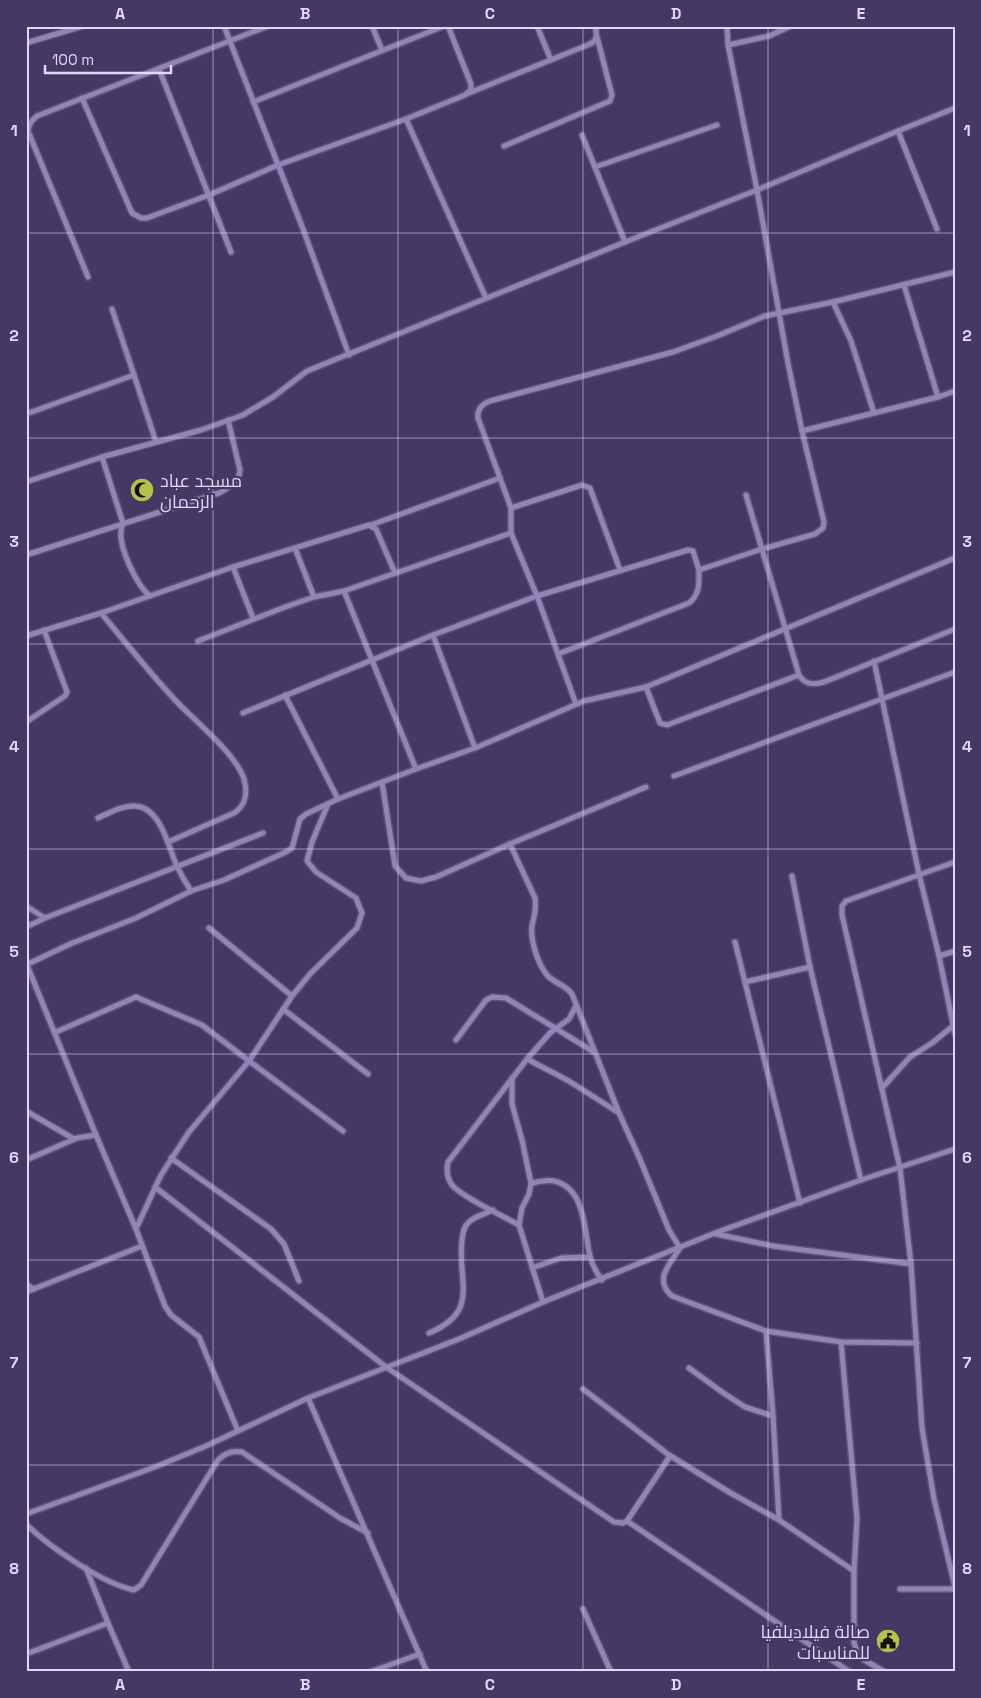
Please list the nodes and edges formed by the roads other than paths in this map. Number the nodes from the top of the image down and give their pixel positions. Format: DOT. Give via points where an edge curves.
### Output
graph roads {
  1 [pos="83,26"];
  2 [pos="224,26"];
  3 [pos="268,26"];
  4 [pos="372,26"];
  5 [pos="444,26"];
  6 [pos="448,26"];
  7 [pos="538,26"];
  8 [pos="595,26"];
  9 [pos="727,26"];
  10 [pos="791,26"];
  11 [pos="597,37"];
  12 [pos="230,42"];
  13 [pos="26,43"];
  14 [pos="728,45"];
  15 [pos="382,50"];
  16 [pos="551,60"];
  17 [pos="159,69"];
  18 [pos="469,93"];
  19 [pos="82,98"];
  20 [pos="253,102"];
  21 [pos="955,108"];
  22 [pos="406,119"];
  23 [pos="717,124"];
  24 [pos="28,125"];
  25 [pos="898,131"];
  26 [pos="582,135"];
  27 [pos="504,146"];
  28 [pos="278,164"];
  29 [pos="595,166"];
  30 [pos="757,190"];
  31 [pos="209,195"];
  32 [pos="937,229"];
  33 [pos="624,242"];
  34 [pos="231,252"];
  35 [pos="954,273"];
  36 [pos="88,277"];
  37 [pos="904,285"];
  38 [pos="486,298"];
  39 [pos="833,302"];
  40 [pos="112,309"];
  41 [pos="779,314"];
  42 [pos="349,354"];
  43 [pos="134,375"];
  44 [pos="955,391"];
  45 [pos="938,397"];
  46 [pos="874,413"];
  47 [pos="26,414"];
  48 [pos="228,420"];
  49 [pos="802,431"];
  50 [pos="156,442"];
  51 [pos="102,457"];
  52 [pos="500,478"];
  53 [pos="26,482"];
  54 [pos="746,494"];
  55 [pos="512,508"];
  56 [pos="123,524"];
  57 [pos="371,525"];
  58 [pos="511,533"];
  59 [pos="295,548"];
  60 [pos="762,549"];
  61 [pos="26,555"];
  62 [pos="955,558"];
  63 [pos="233,567"];
  64 [pos="620,570"];
  65 [pos="699,570"];
  66 [pos="395,573"];
  67 [pos="344,591"];
  68 [pos="150,596"];
  69 [pos="537,596"];
  70 [pos="314,597"];
  71 [pos="101,613"];
  72 [pos="253,618"];
  73 [pos="786,629"];
  74 [pos="955,629"];
  75 [pos="44,630"];
  76 [pos="433,635"];
  77 [pos="26,636"];
  78 [pos="198,641"];
  79 [pos="558,654"];
  80 [pos="373,660"];
  81 [pos="874,662"];
  82 [pos="955,672"];
  83 [pos="799,675"];
  84 [pos="646,687"];
  85 [pos="285,694"];
  86 [pos="882,699"];
  87 [pos="576,704"];
  88 [pos="243,713"];
  89 [pos="26,722"];
  90 [pos="475,748"];
  91 [pos="416,769"];
  92 [pos="674,776"];
  93 [pos="382,782"];
  94 [pos="646,787"];
  95 [pos="338,799"];
  96 [pos="328,804"];
  97 [pos="98,818"];
  98 [pos="263,833"];
  99 [pos="168,842"];
  100 [pos="510,844"];
  101 [pos="955,862"];
  102 [pos="177,866"];
  103 [pos="919,874"];
  104 [pos="792,876"];
  105 [pos="191,891"];
  106 [pos="26,906"];
  107 [pos="44,918"];
  108 [pos="26,927"];
  109 [pos="209,928"];
  110 [pos="735,942"];
  111 [pos="955,951"];
  112 [pos="939,956"];
  113 [pos="27,965"];
  114 [pos="810,967"];
  115 [pos="745,982"];
  116 [pos="292,996"];
  117 [pos="576,1006"];
  118 [pos="283,1009"];
  119 [pos="952,1026"];
  120 [pos="557,1028"];
  121 [pos="56,1032"];
  122 [pos="955,1034"];
  123 [pos="456,1040"];
  124 [pos="595,1053"];
  125 [pos="526,1059"];
  126 [pos="249,1061"];
  127 [pos="368,1074"];
  128 [pos="512,1077"];
  129 [pos="882,1088"];
  130 [pos="26,1112"];
  131 [pos="619,1113"];
  132 [pos="343,1131"];
  133 [pos="96,1135"];
  134 [pos="74,1139"];
  135 [pos="955,1149"];
  136 [pos="172,1158"];
  137 [pos="26,1160"];
  138 [pos="900,1168"];
  139 [pos="861,1180"];
  140 [pos="531,1182"];
  141 [pos="155,1187"];
  142 [pos="800,1202"];
  143 [pos="493,1210"];
  144 [pos="519,1225"];
  145 [pos="136,1229"];
  146 [pos="715,1234"];
  147 [pos="142,1246"];
  148 [pos="680,1248"];
  149 [pos="590,1257"];
  150 [pos="911,1264"];
  151 [pos="532,1268"];
  152 [pos="602,1280"];
  153 [pos="299,1281"];
  154 [pos="26,1284"];
  155 [pos="34,1289"];
  156 [pos="26,1292"];
  157 [pos="542,1302"];
  158 [pos="766,1331"];
  159 [pos="429,1333"];
  160 [pos="840,1342"];
  161 [pos="916,1343"];
  162 [pos="386,1367"];
  163 [pos="690,1368"];
  164 [pos="583,1389"];
  165 [pos="308,1398"];
  166 [pos="774,1416"];
  167 [pos="238,1431"];
  168 [pos="670,1456"];
  169 [pos="26,1514"];
  170 [pos="779,1520"];
  171 [pos="627,1521"];
  172 [pos="26,1524"];
  173 [pos="368,1533"];
  174 [pos="86,1568"];
  175 [pos="854,1571"];
  176 [pos="955,1588"];
  177 [pos="900,1589"];
  178 [pos="583,1609"];
  179 [pos="108,1623"];
  180 [pos="26,1654"];
  181 [pos="420,1654"];
  182 [pos="129,1672"];
  183 [pos="370,1672"];
  184 [pos="427,1672"];
  185 [pos="610,1672"];
  186 [pos="850,1672"];
  187 [pos="885,1672"];
  1 -- 13 [label="street"];
  2 -- 12 [label="street"];
  3 -- 12 [label="street"];
  4 -- 15 [label="street"];
  5 -- 15 [label="street"];
  6 -- 18 [label="street" via="471,84"];
  7 -- 16 [label="street"];
  8 -- 11 [label="street"];
  9 -- 14 [label="street"];
  10 -- 14 [label="street" via="762,38"];
  11 -- 16 [label="street" via="595,42"];
  11 -- 27 [label="street" via="612,95 610,101"];
  12 -- 17 [label="street"];
  12 -- 20 [label="street"];
  14 -- 30 [label="street"];
  15 -- 20 [label="street"];
  16 -- 18 [label="street"];
  17 -- 19 [label="street"];
  17 -- 31 [label="street"];
  18 -- 22 [label="street"];
  19 -- 24 [label="street" via="37,116"];
  19 -- 31 [label="street" via="132,213 147,218"];
  20 -- 28 [label="street"];
  21 -- 25 [label="street"];
  22 -- 28 [label="street"];
  22 -- 38 [label="street"];
  23 -- 29 [label="street"];
  24 -- 36 [label="street"];
  25 -- 30 [label="street"];
  25 -- 32 [label="street"];
  26 -- 29 [label="street"];
  28 -- 31 [label="street"];
  28 -- 42 [label="street"];
  29 -- 33 [label="street"];
  30 -- 33 [label="street"];
  30 -- 41 [label="street"];
  31 -- 34 [label="street"];
  33 -- 38 [label="street"];
  35 -- 37 [label="street"];
  37 -- 39 [label="street"];
  37 -- 45 [label="street"];
  38 -- 42 [label="street"];
  39 -- 41 [label="street"];
  39 -- 46 [label="street" via="851,341"];
  40 -- 43 [label="street"];
  41 -- 49 [label="street"];
  41 -- 52 [label="street" via="765,316 674,352 486,403 478,412 478,418"];
  42 -- 48 [label="street" via="307,372 259,406"];
  43 -- 47 [label="street"];
  43 -- 50 [label="street"];
  44 -- 45 [label="street"];
  45 -- 46 [label="street"];
  46 -- 49 [label="street"];
  48 -- 50 [label="street"];
  48 -- 56 [label="street" via="240,470 240,477 233,485 218,493"];
  49 -- 60 [label="street" via="823,528 815,534"];
  50 -- 51 [label="street"];
  51 -- 53 [label="street"];
  51 -- 56 [label="street"];
  52 -- 55 [label="street"];
  52 -- 57 [label="street"];
  54 -- 60 [label="street"];
  55 -- 58 [label="street"];
  55 -- 64 [label="street" via="582,485 590,488"];
  56 -- 61 [label="street"];
  56 -- 68 [label="street" via="122,539 132,572"];
  57 -- 59 [label="street"];
  57 -- 66 [label="street" via="376,529"];
  58 -- 66 [label="street"];
  58 -- 69 [label="street"];
  59 -- 63 [label="street"];
  59 -- 70 [label="street"];
  60 -- 65 [label="street"];
  60 -- 73 [label="street"];
  62 -- 73 [label="street"];
  63 -- 68 [label="street"];
  63 -- 72 [label="street"];
  64 -- 65 [label="street" via="688,550 693,552"];
  64 -- 69 [label="street"];
  65 -- 79 [label="street" via="699,590 689,603"];
  66 -- 67 [label="street"];
  67 -- 70 [label="street"];
  67 -- 80 [label="street"];
  68 -- 71 [label="street"];
  69 -- 76 [label="street"];
  69 -- 79 [label="street"];
  70 -- 72 [label="street"];
  71 -- 75 [label="street"];
  71 -- 99 [label="street" via="175,699 223,748 244,778 243,806"];
  72 -- 78 [label="street"];
  73 -- 83 [label="street"];
  73 -- 84 [label="street"];
  74 -- 81 [label="street"];
  75 -- 77 [label="street"];
  75 -- 89 [label="street" via="67,692"];
  76 -- 80 [label="street"];
  76 -- 90 [label="street"];
  79 -- 87 [label="street"];
  80 -- 85 [label="street"];
  80 -- 91 [label="street"];
  81 -- 83 [label="street" via="816,684 808,683"];
  81 -- 86 [label="street"];
  82 -- 86 [label="street"];
  83 -- 84 [label="street" via="667,725 662,725 659,720"];
  84 -- 87 [label="street"];
  85 -- 88 [label="street"];
  85 -- 95 [label="street"];
  86 -- 92 [label="street"];
  86 -- 103 [label="street"];
  87 -- 90 [label="street"];
  90 -- 91 [label="street"];
  91 -- 93 [label="street"];
  93 -- 95 [label="street"];
  93 -- 100 [label="street" via="395,866 406,878 421,882"];
  94 -- 100 [label="street"];
  95 -- 96 [label="street"];
  96 -- 105 [label="street" via="300,819 289,850"];
  96 -- 116 [label="street" via="307,861 316,872 356,898 362,913 357,928"];
  97 -- 99 [label="street" via="128,806 140,806 159,822"];
  98 -- 102 [label="street"];
  99 -- 102 [label="street"];
  100 -- 117 [label="street" via="535,898 534,947 546,974 569,990"];
  101 -- 103 [label="street"];
  102 -- 105 [label="street"];
  102 -- 107 [label="street"];
  103 -- 112 [label="street"];
  103 -- 129 [label="street" via="852,898 842,906"];
  104 -- 114 [label="street"];
  105 -- 113 [label="street" via="142,916"];
  106 -- 107 [label="street"];
  107 -- 108 [label="street"];
  109 -- 116 [label="street"];
  110 -- 115 [label="street"];
  111 -- 112 [label="street"];
  112 -- 119 [label="street"];
  113 -- 121 [label="street"];
  114 -- 115 [label="street"];
  114 -- 139 [label="street"];
  115 -- 142 [label="street"];
  116 -- 118 [label="street"];
  117 -- 120 [label="street" via="569,1019"];
  117 -- 124 [label="street"];
  118 -- 126 [label="street"];
  118 -- 127 [label="street"];
  119 -- 122 [label="street"];
  119 -- 129 [label="street" via="932,1044 910,1057"];
  120 -- 123 [label="street" via="506,998 492,997 486,1000"];
  120 -- 124 [label="street"];
  120 -- 125 [label="street"];
  121 -- 126 [label="street" via="136,997 202,1025"];
  121 -- 133 [label="street"];
  124 -- 131 [label="street"];
  125 -- 128 [label="street"];
  125 -- 131 [label="street" via="569,1081"];
  126 -- 132 [label="street"];
  126 -- 136 [label="street" via="188,1132"];
  128 -- 140 [label="street" via="512,1104"];
  128 -- 143 [label="street" via="448,1162 446,1170 452,1185"];
  129 -- 138 [label="street"];
  130 -- 134 [label="street"];
  131 -- 148 [label="street" via="669,1230"];
  133 -- 134 [label="street"];
  133 -- 145 [label="street"];
  134 -- 137 [label="street"];
  135 -- 138 [label="street"];
  136 -- 141 [label="street"];
  136 -- 153 [label="street" via="271,1228 284,1244"];
  138 -- 139 [label="street"];
  138 -- 150 [label="street"];
  139 -- 142 [label="street"];
  140 -- 144 [label="street"];
  140 -- 149 [label="street" via="553,1180 569,1189 577,1199"];
  141 -- 145 [label="street"];
  141 -- 162 [label="street"];
  142 -- 146 [label="street"];
  143 -- 144 [label="street"];
  143 -- 159 [label="street" via="476,1217 463,1230 463,1299 460,1309 451,1321"];
  144 -- 151 [label="street"];
  145 -- 147 [label="street"];
  146 -- 148 [label="street"];
  146 -- 150 [label="street" via="792,1249"];
  147 -- 155 [label="street"];
  147 -- 167 [label="street" via="166,1309 199,1337"];
  148 -- 152 [label="street"];
  148 -- 158 [label="street" via="663,1276 667,1292"];
  149 -- 151 [label="street" via="561,1258"];
  149 -- 152 [label="street"];
  150 -- 161 [label="street"];
  151 -- 157 [label="street"];
  152 -- 157 [label="street"];
  154 -- 155 [label="street"];
  155 -- 156 [label="street"];
  157 -- 162 [label="street"];
  158 -- 160 [label="street"];
  158 -- 166 [label="street"];
  160 -- 161 [label="street"];
  160 -- 175 [label="street" via="857,1519"];
  161 -- 176 [label="street" via="922,1428 934,1499"];
  162 -- 165 [label="street"];
  162 -- 171 [label="street" via="614,1522"];
  163 -- 166 [label="street" via="745,1407"];
  164 -- 168 [label="street"];
  165 -- 167 [label="street"];
  165 -- 173 [label="street"];
  166 -- 170 [label="street"];
  167 -- 169 [label="street" via="155,1467"];
  168 -- 170 [label="street"];
  168 -- 171 [label="street"];
  170 -- 175 [label="street"];
  171 -- 186 [label="street"];
  172 -- 174 [label="street"];
  173 -- 174 [label="street" via="340,1518 242,1452 234,1451 218,1460 138,1588 122,1587"];
  173 -- 181 [label="street"];
  174 -- 179 [label="street"];
  175 -- 187 [label="street" via="855,1648 862,1659"];
  176 -- 177 [label="street"];
  178 -- 185 [label="street"];
  179 -- 180 [label="street"];
  179 -- 182 [label="street"];
  181 -- 183 [label="street"];
  181 -- 184 [label="street"];
}
